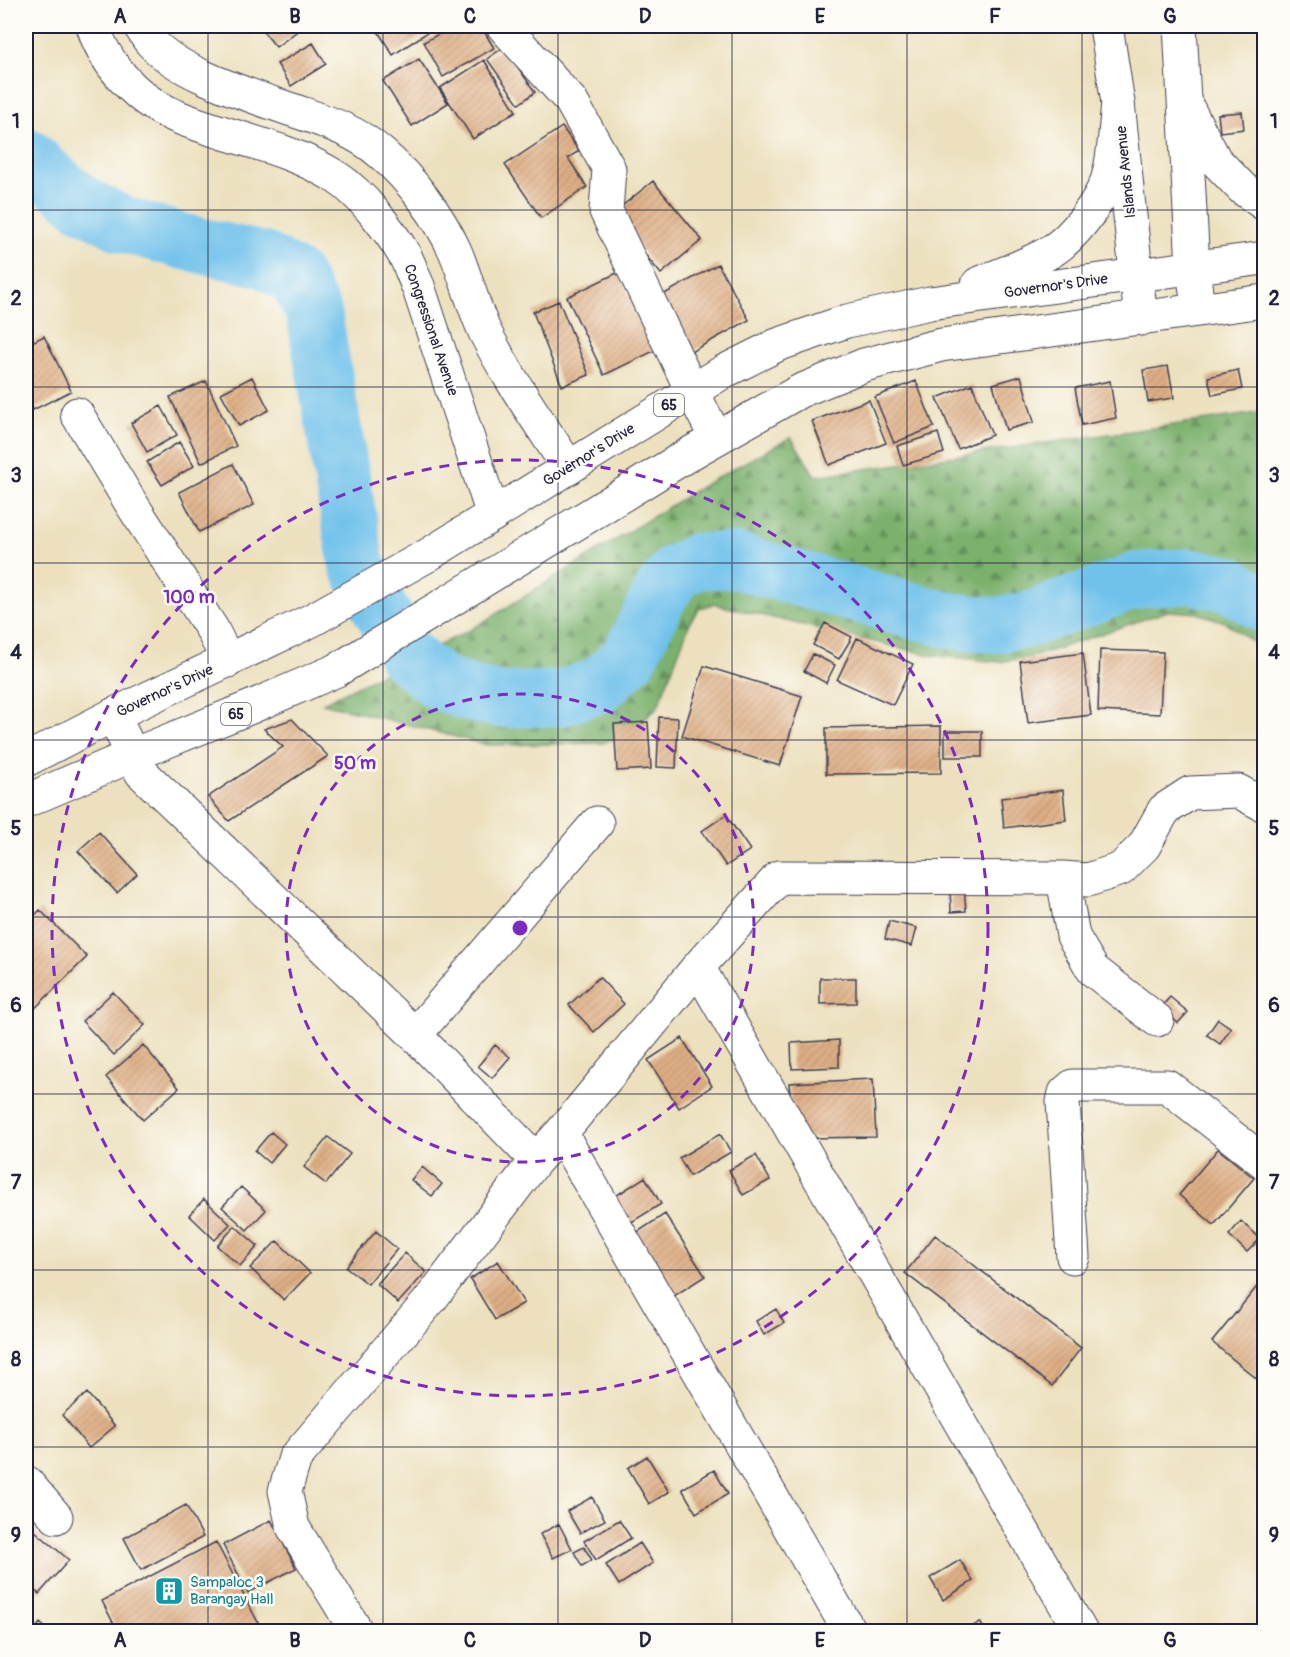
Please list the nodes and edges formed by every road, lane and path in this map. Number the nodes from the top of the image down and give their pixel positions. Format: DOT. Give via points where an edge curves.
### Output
graph roads {
  1 [pos="93,26"];
  2 [pos="140,26"];
  3 [pos="503,26"];
  4 [pos="1106,26"];
  5 [pos="1180,26"];
  6 [pos="1118,103"];
  7 [pos="1185,103"];
  8 [pos="1264,204"];
  9 [pos="1264,258"];
  10 [pos="1193,267"];
  11 [pos="1137,275"];
  12 [pos="465,276"];
  13 [pos="421,296"];
  14 [pos="1264,301"];
  15 [pos="930,303"];
  16 [pos="1198,309"];
  17 [pos="1141,319"];
  18 [pos="692,391"];
  19 [pos="77,414"];
  20 [pos="717,438"];
  21 [pos="569,468"];
  22 [pos="493,515"];
  23 [pos="228,661"];
  24 [pos="113,715"];
  25 [pos="133,755"];
  26 [pos="26,760"];
  27 [pos="26,801"];
  28 [pos="1264,805"];
  29 [pos="597,823"];
  30 [pos="1063,878"];
  31 [pos="698,967"];
  32 [pos="1157,1020"];
  33 [pos="415,1035"];
  34 [pos="561,1133"];
  35 [pos="536,1160"];
  36 [pos="1264,1162"];
  37 [pos="1073,1257"];
  38 [pos="26,1482"];
  39 [pos="56,1517"];
  40 [pos="357,1632"];
  41 [pos="850,1632"];
  42 [pos="1081,1632"];
  1 -- 13 [label="main road, Congressional Avenue" via="108,59 123,78 168,113 273,148 337,178 386,227 405,257"];
  2 -- 12 [label="main road" via="158,49 189,70 365,140 399,170 430,209 444,229"];
  3 -- 18 [label="main road" via="571,101 609,169 606,211"];
  4 -- 6 [label="main road, Islands Avenue"];
  5 -- 7 [label="main road"];
  6 -- 11 [label="main road, Islands Avenue"];
  6 -- 15 [label="main road" via="1107,179 1094,207 1076,229 1052,251 1015,270"];
  7 -- 8 [label="main road" via="1215,160"];
  7 -- 10 [label="main road"];
  9 -- 10 [label="main road, Governor's Drive / 65"];
  10 -- 11 [label="main road, Governor's Drive / 65"];
  10 -- 16 [label="main road"];
  11 -- 15 [label="main road, Governor's Drive / 65"];
  11 -- 17 [label="main road, Islands Avenue"];
  12 -- 13 [label="main road"];
  12 -- 21 [label="main road" via="499,359"];
  13 -- 22 [label="main road, Congressional Avenue"];
  14 -- 16 [label="main road, 65"];
  15 -- 18 [label="main road, Governor's Drive / 65" via="847,321 777,345"];
  16 -- 17 [label="main road, 65"];
  17 -- 20 [label="main road, 65" via="941,345 864,365 800,391"];
  18 -- 20 [label="main road"];
  18 -- 21 [label="main road, Governor's Drive / 65"];
  19 -- 23 [label="main road" via="212,629"];
  20 -- 25 [label="main road, 65" via="337,670"];
  21 -- 22 [label="main road, Governor's Drive / 65"];
  22 -- 23 [label="main road, Governor's Drive / 65" via="310,621"];
  23 -- 24 [label="main road, Governor's Drive / 65"];
  24 -- 25 [label="main road"];
  24 -- 26 [label="main road, Governor's Drive / 65"];
  25 -- 27 [label="main road, 65"];
  25 -- 33 [label="main road" via="141,772"];
  28 -- 30 [label="main road" via="1238,791 1190,793 1164,810 1144,846 1121,869 1088,880"];
  29 -- 33 [label="main road"];
  30 -- 31 [label="main road" via="779,877"];
  30 -- 32 [label="main road" via="1074,936 1093,970"];
  31 -- 34 [label="main road"];
  31 -- 42 [label="main road"];
  33 -- 35 [label="main road"];
  34 -- 35 [label="main road"];
  34 -- 41 [label="main road"];
  35 -- 40 [label="main road" via="429,1300 295,1458 285,1491 293,1527"];
  36 -- 37 [label="main road" via="1167,1086 1073,1086 1065,1093 1063,1102"];
  38 -- 39 [label="main road"];
}
